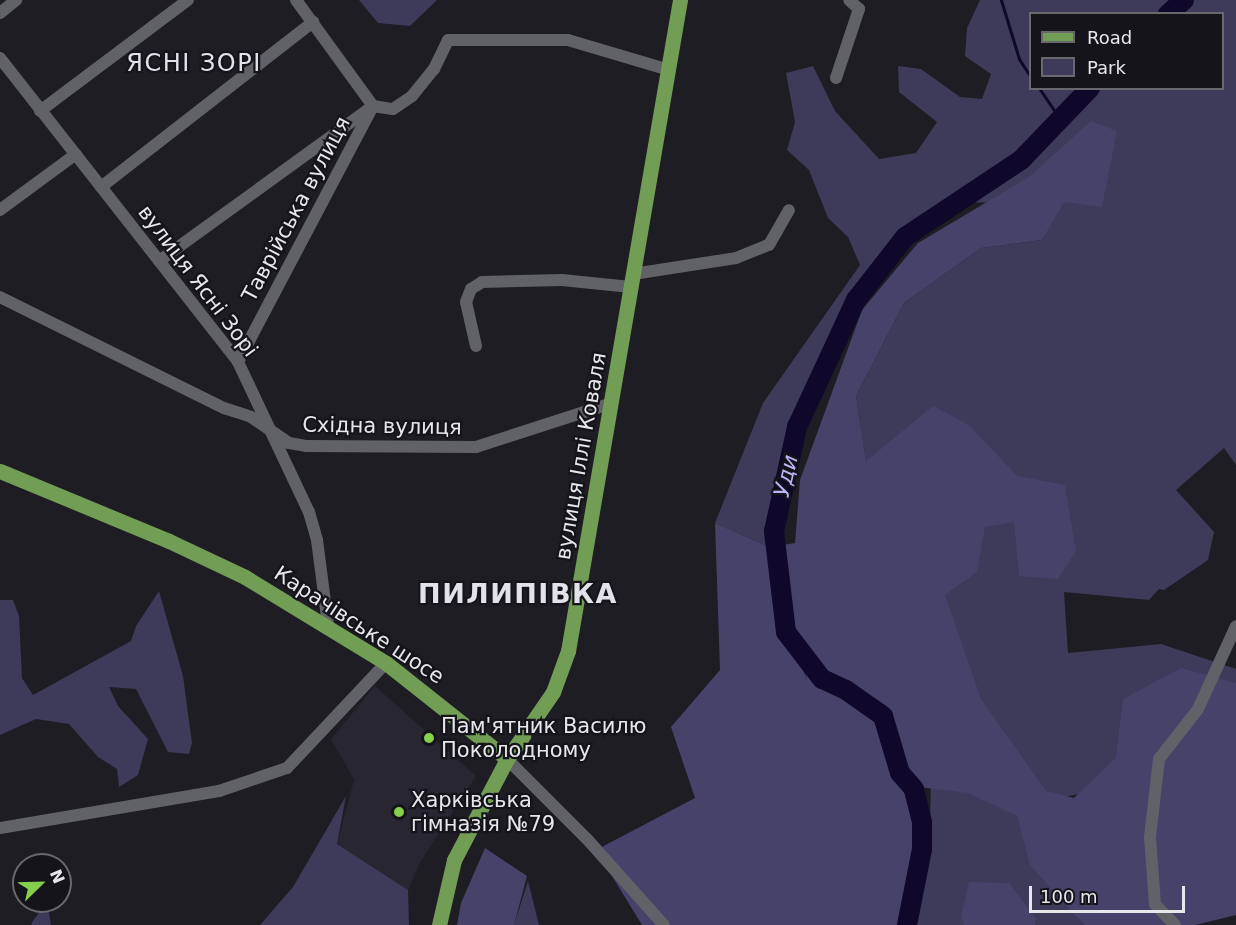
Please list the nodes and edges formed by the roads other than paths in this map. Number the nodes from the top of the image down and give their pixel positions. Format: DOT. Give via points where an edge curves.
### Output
graph roads {
  1 [pos="16,0"];
  2 [pos="188,0"];
  3 [pos="296,0"];
  4 [pos="680,0"];
  5 [pos="849,0"];
  6 [pos="861,4"];
  7 [pos="0,13"];
  8 [pos="313,22"];
  9 [pos="0,58"];
  10 [pos="666,69"];
  11 [pos="836,78"];
  12 [pos="373,106"];
  13 [pos="40,111"];
  14 [pos="76,154"];
  15 [pos="101,187"];
  16 [pos="0,210"];
  17 [pos="789,210"];
  18 [pos="159,261"];
  19 [pos="632,281"];
  20 [pos="0,297"];
  21 [pos="476,346"];
  22 [pos="238,362"];
  23 [pos="612,403"];
  24 [pos="276,436"];
  25 [pos="0,471"];
  26 [pos="328,625"];
  27 [pos="1236,626"];
  28 [pos="386,663"];
  29 [pos="507,759"];
  30 [pos="0,828"];
  31 [pos="440,925"];
  32 [pos="664,925"];
  33 [pos="1175,925"];
  1 -- 7 [label="street"];
  2 -- 13 [label="street"];
  3 -- 8 [label="street"];
  4 -- 10 [label="main road, вулиця Іллі Коваля"];
  5 -- 6 [label="street"];
  6 -- 11 [label="street"];
  8 -- 12 [label="street"];
  8 -- 15 [label="street"];
  9 -- 13 [label="street, вулиця Ясні Зорі"];
  10 -- 12 [label="street" via="568,40 448,40 412,96 393,109"];
  10 -- 19 [label="main road, вулиця Іллі Коваля"];
  12 -- 18 [label="street"];
  12 -- 22 [label="street, Таврійська вулиця"];
  13 -- 14 [label="street, вулиця Ясні Зорі"];
  14 -- 15 [label="street, вулиця Ясні Зорі"];
  14 -- 16 [label="street"];
  15 -- 18 [label="street, вулиця Ясні Зорі"];
  17 -- 19 [label="street" via="769,245 736,258"];
  18 -- 22 [label="street, вулиця Ясні Зорі"];
  19 -- 21 [label="street" via="482,282 471,289 466,302"];
  19 -- 23 [label="main road, вулиця Іллі Коваля"];
  20 -- 24 [label="street, Східна вулиця" via="224,408 250,417"];
  22 -- 24 [label="street, вулиця Ясні Зорі"];
  23 -- 24 [label="street, Східна вулиця" via="456,450 306,446"];
  23 -- 29 [label="main road, вулиця Іллі Коваля" via="568,651 553,692"];
  24 -- 26 [label="street, вулиця Ясні Зорі" via="317,540"];
  25 -- 26 [label="main road, Карачівське шосе" via="170,541 245,577"];
  26 -- 28 [label="main road, Карачівське шосе"];
  27 -- 33 [label="street" via="1198,709 1159,759 1150,837 1155,904"];
  28 -- 29 [label="main road, Карачівське шосе"];
  28 -- 30 [label="street" via="287,768 219,791"];
  29 -- 31 [label="main road, вулиця Іллі Коваля" via="454,860"];
  29 -- 32 [label="street, Карачівське шосе"];
}
